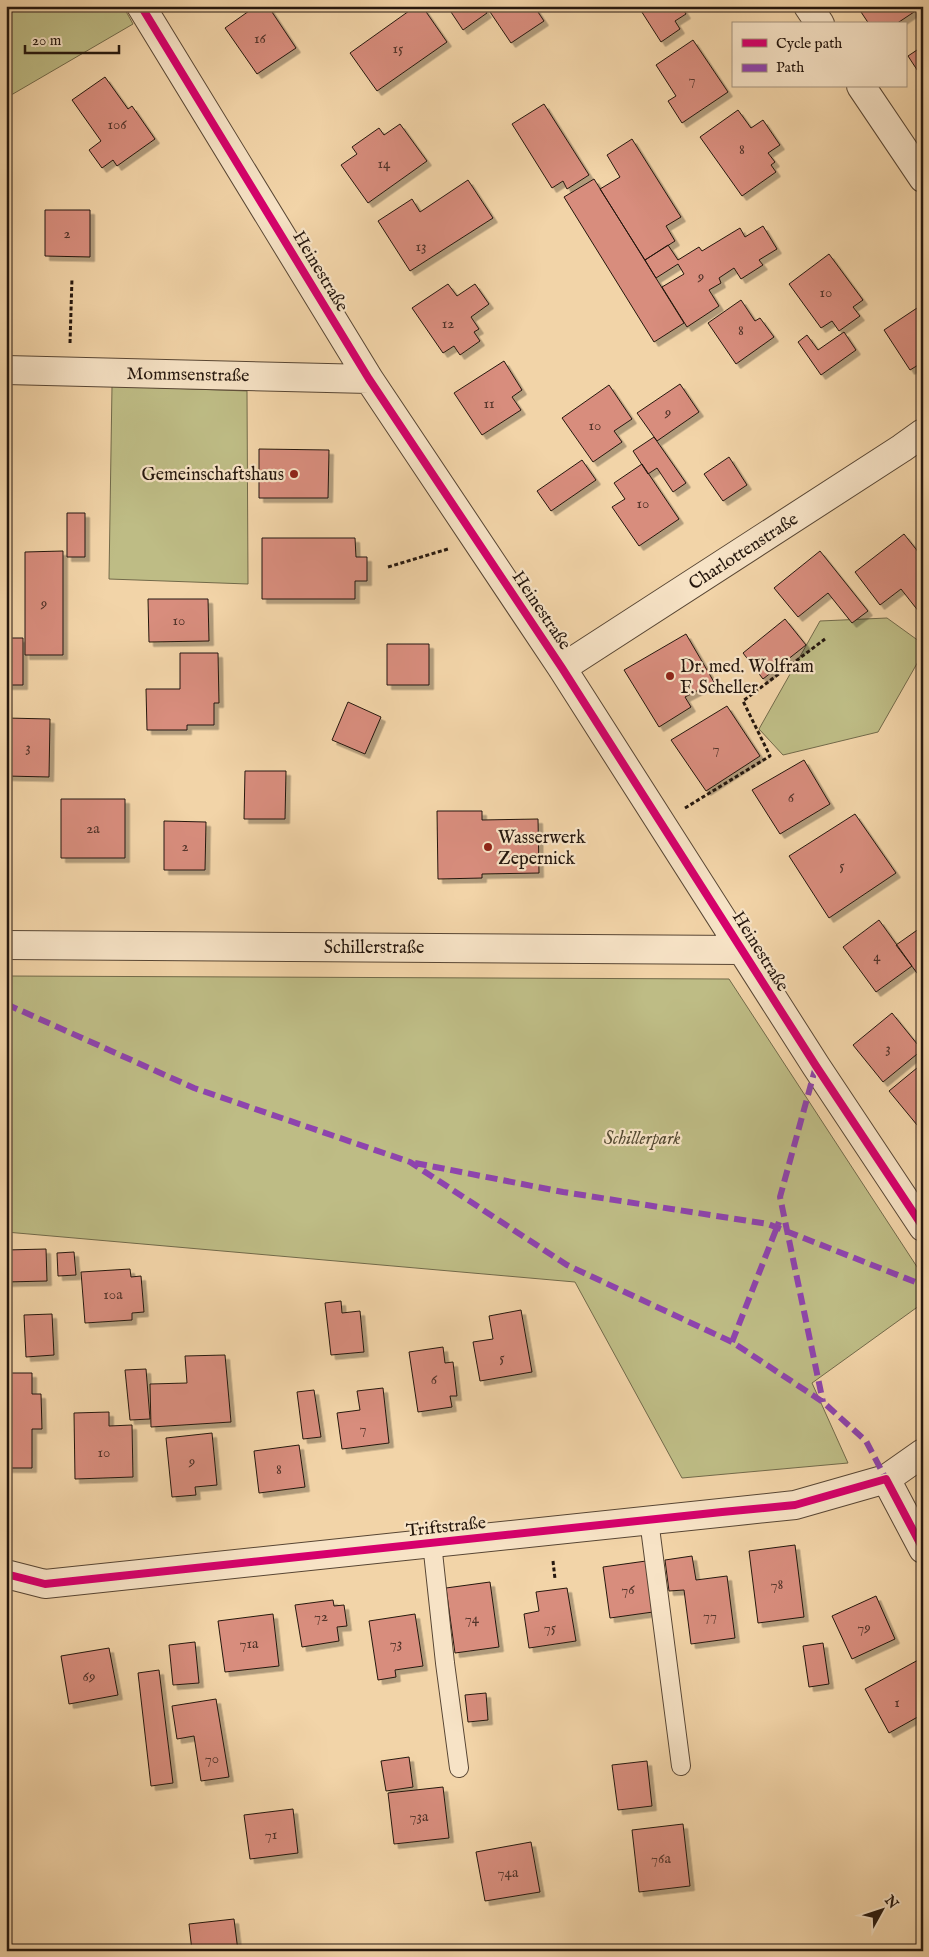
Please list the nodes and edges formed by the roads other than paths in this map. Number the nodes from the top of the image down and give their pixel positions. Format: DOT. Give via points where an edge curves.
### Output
graph roads {
  1 [pos="141,6"];
  2 [pos="808,6"];
  3 [pos="819,22"];
  4 [pos="862,88"];
  5 [pos="923,178"];
  6 [pos="6,370"];
  7 [pos="369,379"];
  8 [pos="923,433"];
  9 [pos="562,668"];
  10 [pos="6,945"];
  11 [pos="741,950"];
  12 [pos="923,1227"];
  13 [pos="923,1453"];
  14 [pos="886,1479"];
  15 [pos="649,1520"];
  16 [pos="432,1543"];
  17 [pos="923,1549"];
  18 [pos="6,1574"];
  19 [pos="682,1766"];
  20 [pos="459,1768"];
  1 -- 7 [label="street, Heinestraße"];
  2 -- 3 [label="street"];
  4 -- 5 [label="street"];
  6 -- 7 [label="street, Mommsenstraße"];
  7 -- 9 [label="street, Heinestraße"];
  8 -- 9 [label="street, Charlottenstraße"];
  9 -- 11 [label="street, Heinestraße"];
  10 -- 11 [label="street, Schillerstraße"];
  11 -- 12 [label="street, Heinestraße"];
  13 -- 14 [label="street, Triftstraße"];
  14 -- 15 [label="street, Triftstraße" via="795,1504"];
  14 -- 17 [label="street"];
  15 -- 16 [label="street, Triftstraße"];
  15 -- 19 [label="lane"];
  16 -- 18 [label="street, Triftstraße" via="45,1584"];
  16 -- 20 [label="lane"];
}
